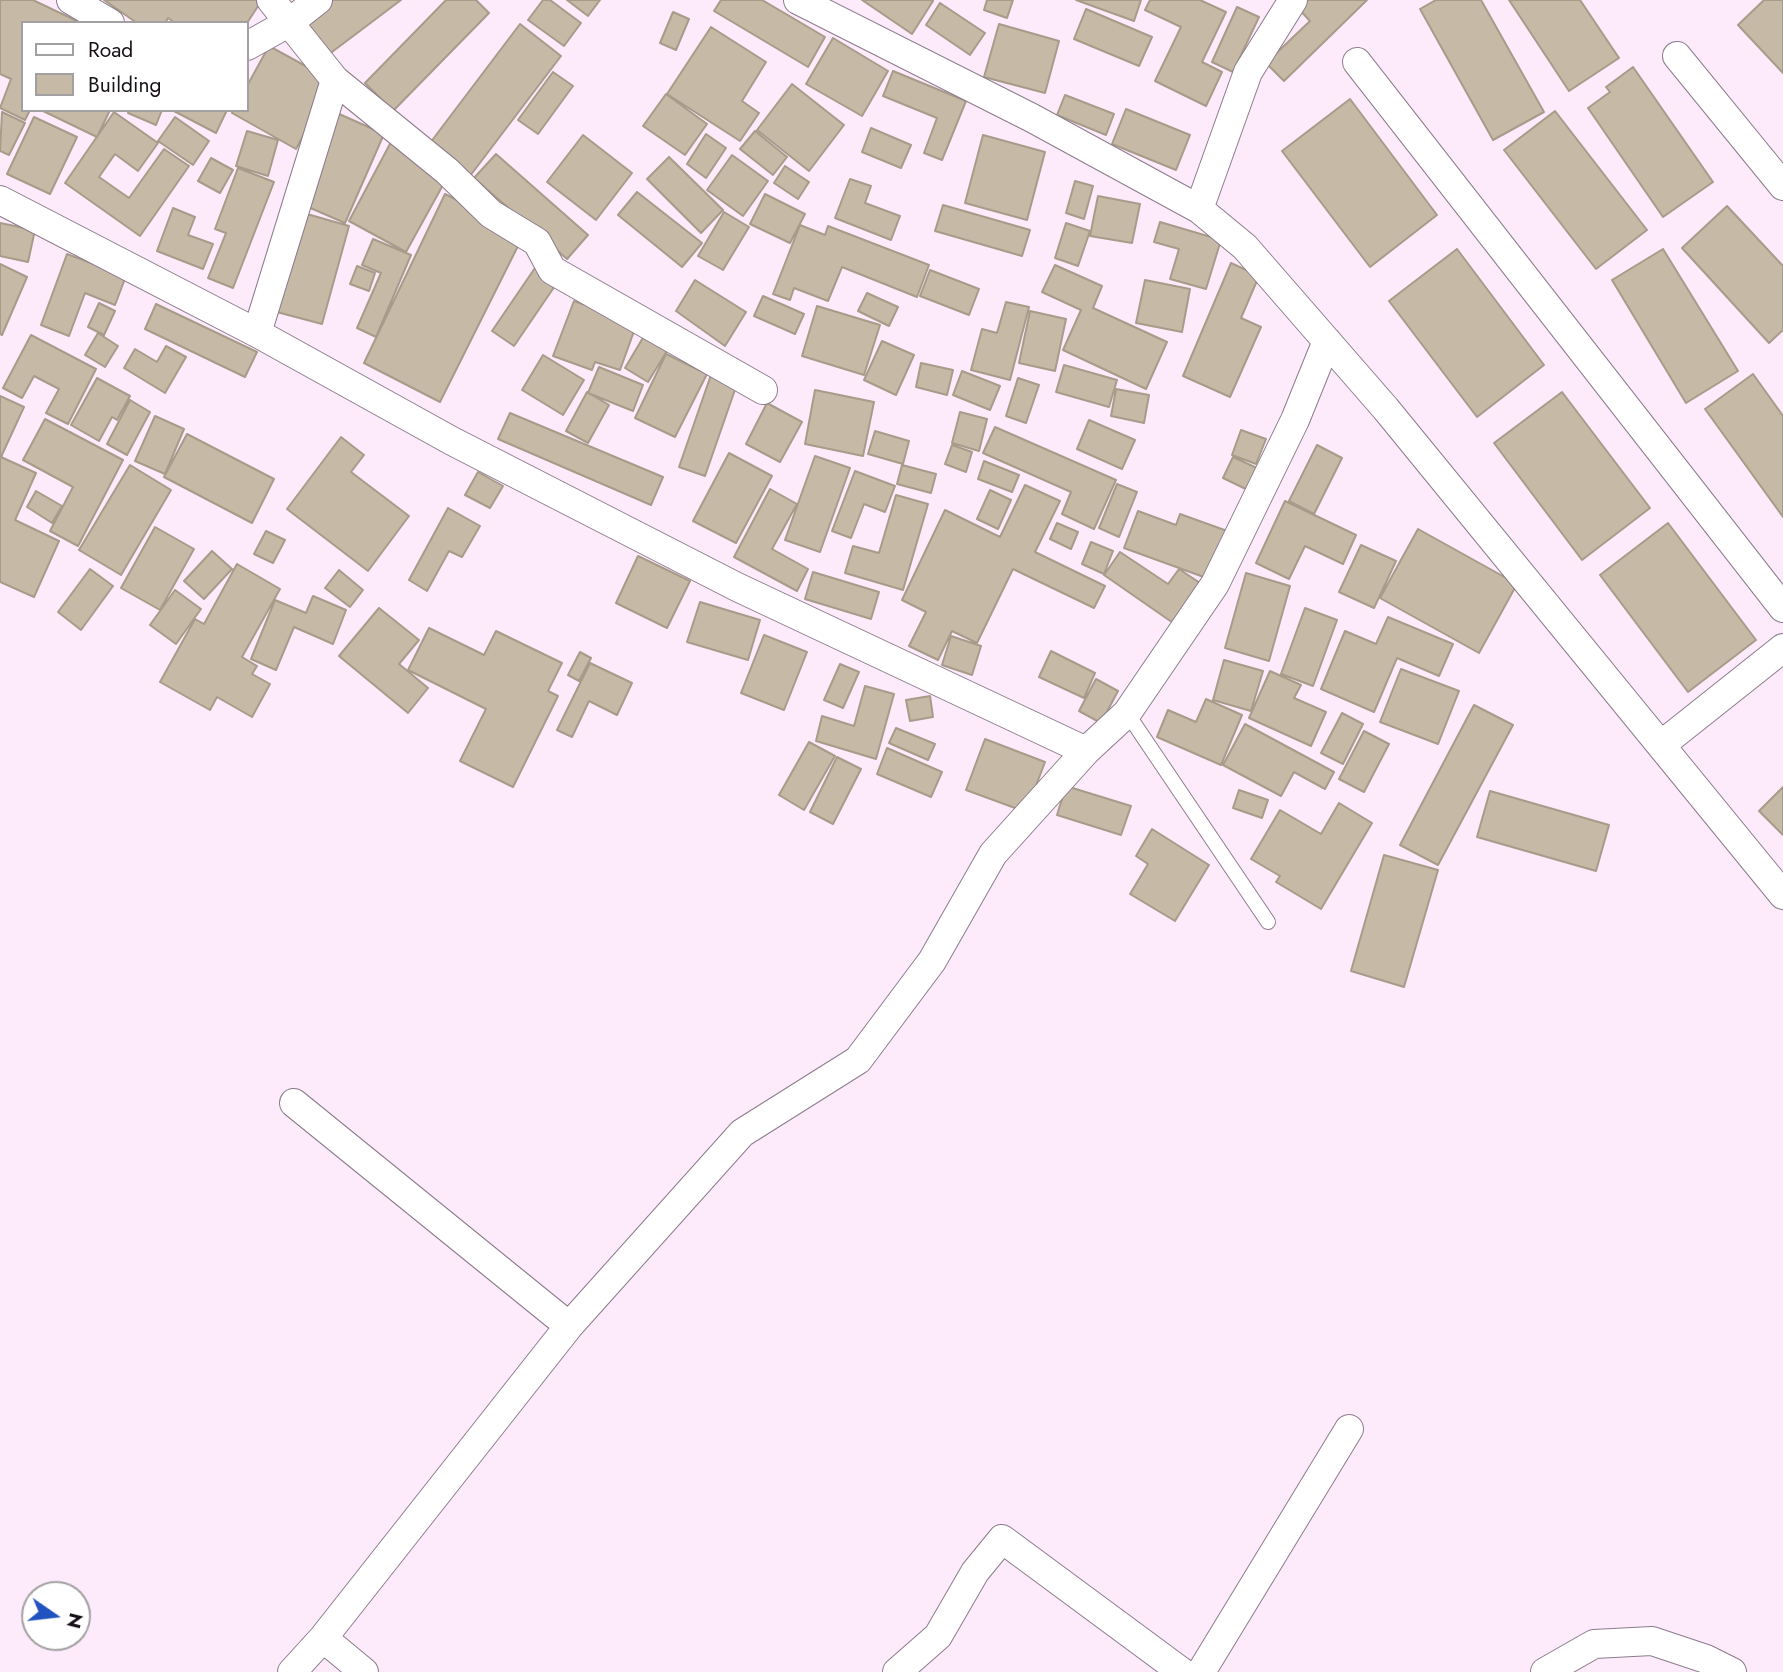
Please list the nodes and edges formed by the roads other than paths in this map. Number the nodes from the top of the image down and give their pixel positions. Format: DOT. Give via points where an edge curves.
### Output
graph roads {
  1 [pos="71,0"];
  2 [pos="271,0"];
  3 [pos="318,0"];
  4 [pos="798,0"];
  5 [pos="1293,0"];
  6 [pos="107,21"];
  7 [pos="290,22"];
  8 [pos="248,45"];
  9 [pos="1677,56"];
  10 [pos="1357,62"];
  11 [pos="335,80"];
  12 [pos="1783,186"];
  13 [pos="0,200"];
  14 [pos="1199,209"];
  15 [pos="257,333"];
  16 [pos="1327,341"];
  17 [pos="763,390"];
  18 [pos="1783,608"];
  19 [pos="1783,648"];
  20 [pos="1127,713"];
  21 [pos="1661,745"];
  22 [pos="1086,751"];
  23 [pos="1783,894"];
  24 [pos="1268,922"];
  25 [pos="294,1103"];
  26 [pos="569,1326"];
  27 [pos="1349,1429"];
  28 [pos="323,1638"];
  29 [pos="292,1672"];
  30 [pos="364,1672"];
  31 [pos="897,1672"];
  32 [pos="1182,1672"];
  33 [pos="1201,1672"];
  34 [pos="1545,1672"];
  35 [pos="1732,1672"];
  1 -- 6 [label="street"];
  2 -- 7 [label="street"];
  3 -- 7 [label="street"];
  4 -- 14 [label="street" via="1032,118"];
  5 -- 14 [label="street" via="1248,72"];
  7 -- 8 [label="street"];
  7 -- 11 [label="street"];
  9 -- 12 [label="street"];
  10 -- 18 [label="street"];
  11 -- 15 [label="street"];
  11 -- 17 [label="street" via="491,214 537,242 552,270"];
  13 -- 15 [label="street"];
  14 -- 16 [label="street" via="1245,247"];
  15 -- 22 [label="street" via="452,441 737,587"];
  16 -- 20 [label="street" via="1295,420 1215,584"];
  16 -- 21 [label="street"];
  19 -- 21 [label="street"];
  20 -- 22 [label="street"];
  20 -- 24 [label="lane"];
  21 -- 23 [label="street"];
  22 -- 26 [label="street" via="993,854 932,961 858,1060 742,1133"];
  25 -- 26 [label="street"];
  26 -- 28 [label="street"];
  27 -- 33 [label="street"];
  28 -- 29 [label="street"];
  28 -- 30 [label="street"];
  31 -- 32 [label="street" via="938,1636 975,1572 1002,1539"];
  34 -- 35 [label="street" via="1594,1644 1653,1641"];
}
